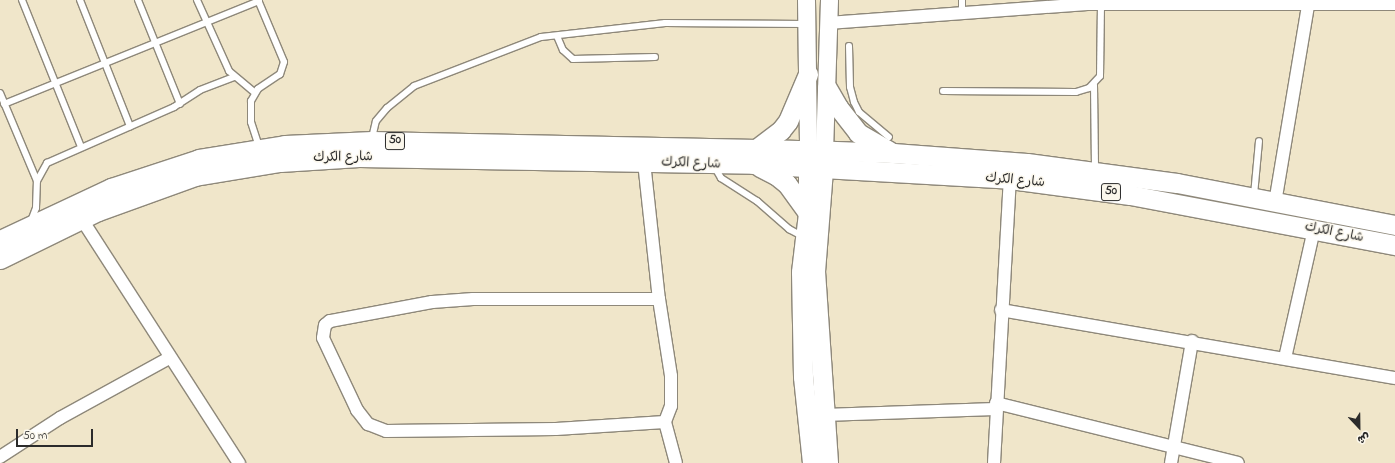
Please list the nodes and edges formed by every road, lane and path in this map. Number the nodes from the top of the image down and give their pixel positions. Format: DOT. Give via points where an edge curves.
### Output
graph roads {
  1 [pos="22,0"];
  2 [pos="80,0"];
  3 [pos="138,0"];
  4 [pos="197,0"];
  5 [pos="806,0"];
  6 [pos="829,0"];
  7 [pos="962,0"];
  8 [pos="258,1"];
  9 [pos="1183,1"];
  10 [pos="1087,2"];
  11 [pos="1101,4"];
  12 [pos="1395,4"];
  13 [pos="1308,5"];
  14 [pos="962,15"];
  15 [pos="207,22"];
  16 [pos="828,23"];
  17 [pos="806,24"];
  18 [pos="557,36"];
  19 [pos="156,43"];
  20 [pos="849,46"];
  21 [pos="655,57"];
  22 [pos="105,63"];
  23 [pos="808,74"];
  24 [pos="234,77"];
  25 [pos="56,83"];
  26 [pos="1094,85"];
  27 [pos="828,88"];
  28 [pos="943,91"];
  29 [pos="0,93"];
  30 [pos="255,93"];
  31 [pos="4,104"];
  32 [pos="180,104"];
  33 [pos="853,116"];
  34 [pos="130,126"];
  35 [pos="372,141"];
  36 [pos="1259,141"];
  37 [pos="891,145"];
  38 [pos="81,147"];
  39 [pos="259,148"];
  40 [pos="432,150"];
  41 [pos="755,156"];
  42 [pos="816,160"];
  43 [pos="644,162"];
  44 [pos="712,164"];
  45 [pos="1094,170"];
  46 [pos="856,171"];
  47 [pos="1010,180"];
  48 [pos="37,181"];
  49 [pos="1254,198"];
  50 [pos="1275,203"];
  51 [pos="815,211"];
  52 [pos="81,218"];
  53 [pos="1395,225"];
  54 [pos="26,227"];
  55 [pos="1314,229"];
  56 [pos="806,238"];
  57 [pos="0,240"];
  58 [pos="1395,245"];
  59 [pos="0,258"];
  60 [pos="659,299"];
  61 [pos="1001,310"];
  62 [pos="1192,341"];
  63 [pos="169,358"];
  64 [pos="1285,358"];
  65 [pos="1395,378"];
  66 [pos="995,406"];
  67 [pos="824,415"];
  68 [pos="665,422"];
  69 [pos="1174,447"];
  70 [pos="0,457"];
  71 [pos="239,463"];
  72 [pos="676,463"];
  73 [pos="812,463"];
  74 [pos="828,463"];
  75 [pos="994,463"];
  76 [pos="1171,463"];
  77 [pos="1238,463"];
  1 -- 25 [label="lane"];
  2 -- 22 [label="lane"];
  3 -- 19 [label="lane"];
  4 -- 15 [label="lane"];
  5 -- 17 [label="main road"];
  6 -- 16 [label="main road"];
  7 -- 14 [label="lane"];
  8 -- 15 [label="lane"];
  8 -- 30 [label="lane" via="284,66 278,76"];
  9 -- 11 [label="street"];
  9 -- 13 [label="street"];
  10 -- 11 [label="street"];
  10 -- 14 [label="street"];
  11 -- 26 [label="lane" via="1100,76"];
  12 -- 13 [label="street"];
  13 -- 50 [label="street"];
  14 -- 16 [label="street"];
  15 -- 19 [label="lane"];
  15 -- 24 [label="lane" via="225,64"];
  16 -- 27 [label="main road"];
  17 -- 18 [label="lane" via="665,23"];
  17 -- 23 [label="main road"];
  18 -- 21 [label="lane" via="562,50 573,59"];
  18 -- 35 [label="lane" via="541,37 414,86 387,108 376,121"];
  19 -- 22 [label="lane"];
  19 -- 32 [label="lane"];
  20 -- 33 [label="lane"];
  22 -- 25 [label="lane"];
  22 -- 34 [label="lane"];
  23 -- 41 [label="main road" via="788,121"];
  23 -- 42 [label="main road"];
  24 -- 30 [label="lane"];
  24 -- 32 [label="lane" via="200,90"];
  25 -- 31 [label="lane"];
  25 -- 38 [label="lane"];
  26 -- 28 [label="lane" via="1076,92"];
  26 -- 45 [label="lane"];
  27 -- 33 [label="main road"];
  27 -- 42 [label="main road"];
  29 -- 31 [label="lane"];
  30 -- 39 [label="lane" via="250,102 249,115"];
  31 -- 48 [label="lane"];
  32 -- 34 [label="lane"];
  33 -- 37 [label="main road" via="868,140"];
  34 -- 38 [label="lane"];
  35 -- 39 [label="main road, شارع الكرك / 50"];
  35 -- 40 [label="main road, شارع الكرك / 50"];
  36 -- 49 [label="lane"];
  37 -- 42 [label="main road, شارع الكرك / 50"];
  37 -- 45 [label="main road, شارع الكرك / 50"];
  38 -- 48 [label="lane" via="47,163"];
  39 -- 54 [label="main road, شارع الكرك / 50" via="199,159 142,176"];
  40 -- 41 [label="main road, شارع الكرك / 50"];
  40 -- 43 [label="main road, شارع الكرك / 50"];
  40 -- 52 [label="main road, شارع الكرك / 50" via="247,166 165,185"];
  41 -- 42 [label="main road, شارع الكرك / 50"];
  41 -- 44 [label="main road, شارع الكرك / 50"];
  41 -- 51 [label="main road"];
  42 -- 46 [label="main road, شارع الكرك / 50"];
  42 -- 51 [label="main road"];
  43 -- 44 [label="main road, شارع الكرك / 50"];
  43 -- 60 [label="street"];
  44 -- 56 [label="lane" via="721,178 772,212 789,229"];
  45 -- 49 [label="main road, شارع الكرك / 50"];
  46 -- 47 [label="main road, شارع الكرك / 50"];
  46 -- 51 [label="main road" via="833,187"];
  47 -- 55 [label="main road, شارع الكرك / 50" via="1130,195"];
  47 -- 61 [label="street"];
  48 -- 54 [label="lane" via="36,208"];
  49 -- 50 [label="main road, شارع الكرك / 50"];
  50 -- 53 [label="main road, شارع الكرك / 50"];
  51 -- 56 [label="main road"];
  51 -- 67 [label="main road"];
  52 -- 59 [label="main road, شارع الكرك / 50"];
  52 -- 63 [label="street"];
  54 -- 57 [label="main road, شارع الكرك / 50"];
  55 -- 58 [label="main road, شارع الكرك / 50"];
  55 -- 64 [label="street"];
  56 -- 73 [label="main road" via="801,272 803,377"];
  60 -- 68 [label="street" via="672,393"];
  60 -- 68 [label="street" via="473,299 432,302 330,321 325,325 322,338 357,410 368,424 386,431 556,429"];
  61 -- 62 [label="street"];
  61 -- 66 [label="street"];
  62 -- 64 [label="street"];
  62 -- 69 [label="street"];
  63 -- 70 [label="street" via="60,418"];
  63 -- 71 [label="street"];
  64 -- 65 [label="street"];
  66 -- 67 [label="street"];
  66 -- 69 [label="street"];
  66 -- 75 [label="street"];
  67 -- 74 [label="main road"];
  68 -- 72 [label="street"];
  69 -- 76 [label="street"];
  69 -- 77 [label="street"];
}
